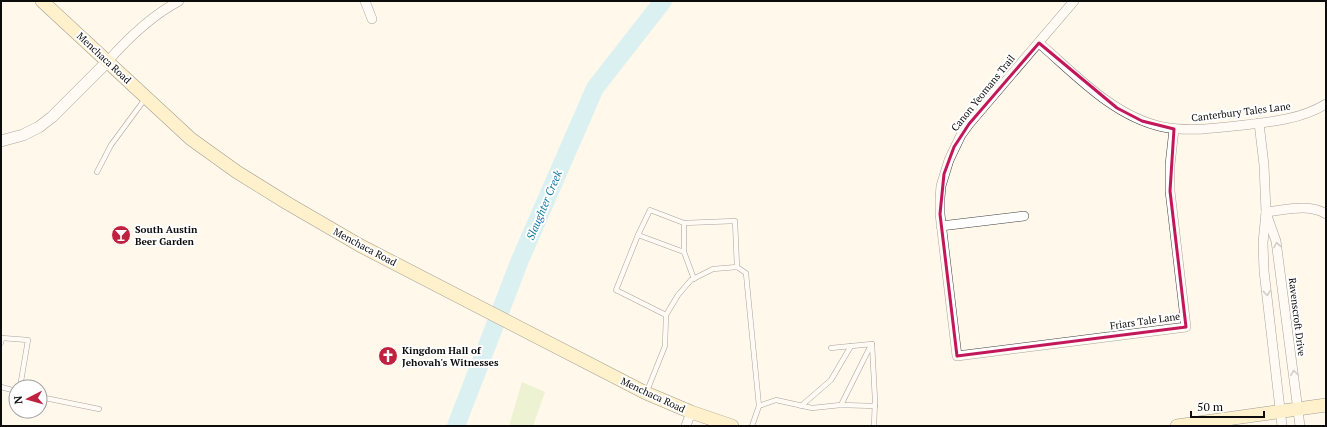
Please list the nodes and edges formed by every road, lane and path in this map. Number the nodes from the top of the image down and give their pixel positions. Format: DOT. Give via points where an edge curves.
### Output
graph roads {
  1 [pos="42,1"];
  2 [pos="179,1"];
  3 [pos="365,1"];
  4 [pos="1074,1"];
  5 [pos="372,19"];
  6 [pos="1039,43"];
  7 [pos="108,61"];
  8 [pos="146,97"];
  9 [pos="1326,104"];
  10 [pos="1259,123"];
  11 [pos="1174,129"];
  12 [pos="1,141"];
  13 [pos="97,172"];
  14 [pos="1266,212"];
  15 [pos="1326,214"];
  16 [pos="1024,216"];
  17 [pos="684,223"];
  18 [pos="941,226"];
  19 [pos="638,235"];
  20 [pos="684,252"];
  21 [pos="737,268"];
  22 [pos="694,279"];
  23 [pos="666,315"];
  24 [pos="1,343"];
  25 [pos="872,344"];
  26 [pos="851,346"];
  27 [pos="830,348"];
  28 [pos="957,356"];
  29 [pos="21,379"];
  30 [pos="646,393"];
  31 [pos="48,399"];
  32 [pos="1326,405"];
  33 [pos="759,406"];
  34 [pos="801,406"];
  35 [pos="841,406"];
  36 [pos="875,406"];
  37 [pos="1298,408"];
  38 [pos="99,409"];
  39 [pos="1280,410"];
  40 [pos="691,412"];
  41 [pos="686,426"];
  42 [pos="732,426"];
  43 [pos="752,426"];
  44 [pos="874,426"];
  45 [pos="1177,426"];
  46 [pos="1282,426"];
  47 [pos="1300,426"];
  1 -- 7 [label="main road, Menchaca Road"];
  2 -- 7 [label="street" via="163,9 128,38"];
  3 -- 5 [label="street"];
  4 -- 6 [label="street, Canon Yeomans Trail"];
  6 -- 11 [label="street, Canterbury Tales Lane" via="1117,108 1142,121"];
  6 -- 18 [label="street, Canon Yeomans Trail" via="969,124 954,147 941,186"];
  7 -- 8 [label="main road, Menchaca Road"];
  7 -- 12 [label="street" via="39,127"];
  8 -- 13 [label="lane" via="111,145"];
  8 -- 30 [label="main road, Menchaca Road" via="191,139 287,203 360,246"];
  9 -- 10 [label="street, Canterbury Tales Lane" via="1301,115"];
  10 -- 11 [label="street, Canterbury Tales Lane"];
  10 -- 14 [label="street, Ravenscroft Drive"];
  11 -- 28 [label="street, Friars Tale Lane" via="1170,191 1186,327"];
  14 -- 15 [label="street" via="1306,208"];
  37 -- 14 [label="street, Ravenscroft Drive, one-way" via="1276,241"];
  14 -- 39 [label="street, Ravenscroft Drive, one-way" via="1264,271"];
  16 -- 18 [label="street"];
  17 -- 19 [label="lane" via="650,210"];
  17 -- 20 [label="lane"];
  17 -- 21 [label="lane" via="735,221"];
  18 -- 28 [label="street, Canon Yeomans Trail"];
  19 -- 20 [label="lane"];
  19 -- 23 [label="lane" via="616,290"];
  20 -- 22 [label="lane"];
  21 -- 22 [label="lane" via="714,269"];
  21 -- 33 [label="lane" via="746,273"];
  22 -- 23 [label="lane" via="678,295"];
  23 -- 30 [label="lane" via="665,346"];
  24 -- 29 [label="lane" via="2,338 28,340"];
  25 -- 26 [label="lane"];
  25 -- 35 [label="lane"];
  25 -- 36 [label="lane"];
  26 -- 27 [label="lane"];
  26 -- 34 [label="lane" via="831,380"];
  30 -- 40 [label="main road, Menchaca Road"];
  31 -- 38 [label="lane"];
  32 -- 37 [label="main road"];
  33 -- 34 [label="lane" via="776,400"];
  33 -- 43 [label="lane"];
  34 -- 35 [label="lane"];
  35 -- 36 [label="lane"];
  36 -- 44 [label="lane"];
  37 -- 39 [label="main road"];
  37 -- 47 [label="street, Ravenscroft Drive"];
  39 -- 45 [label="main road"];
  39 -- 46 [label="street, Ravenscroft Drive"];
  40 -- 41 [label="street"];
  40 -- 42 [label="main road, Menchaca Road"];
}
